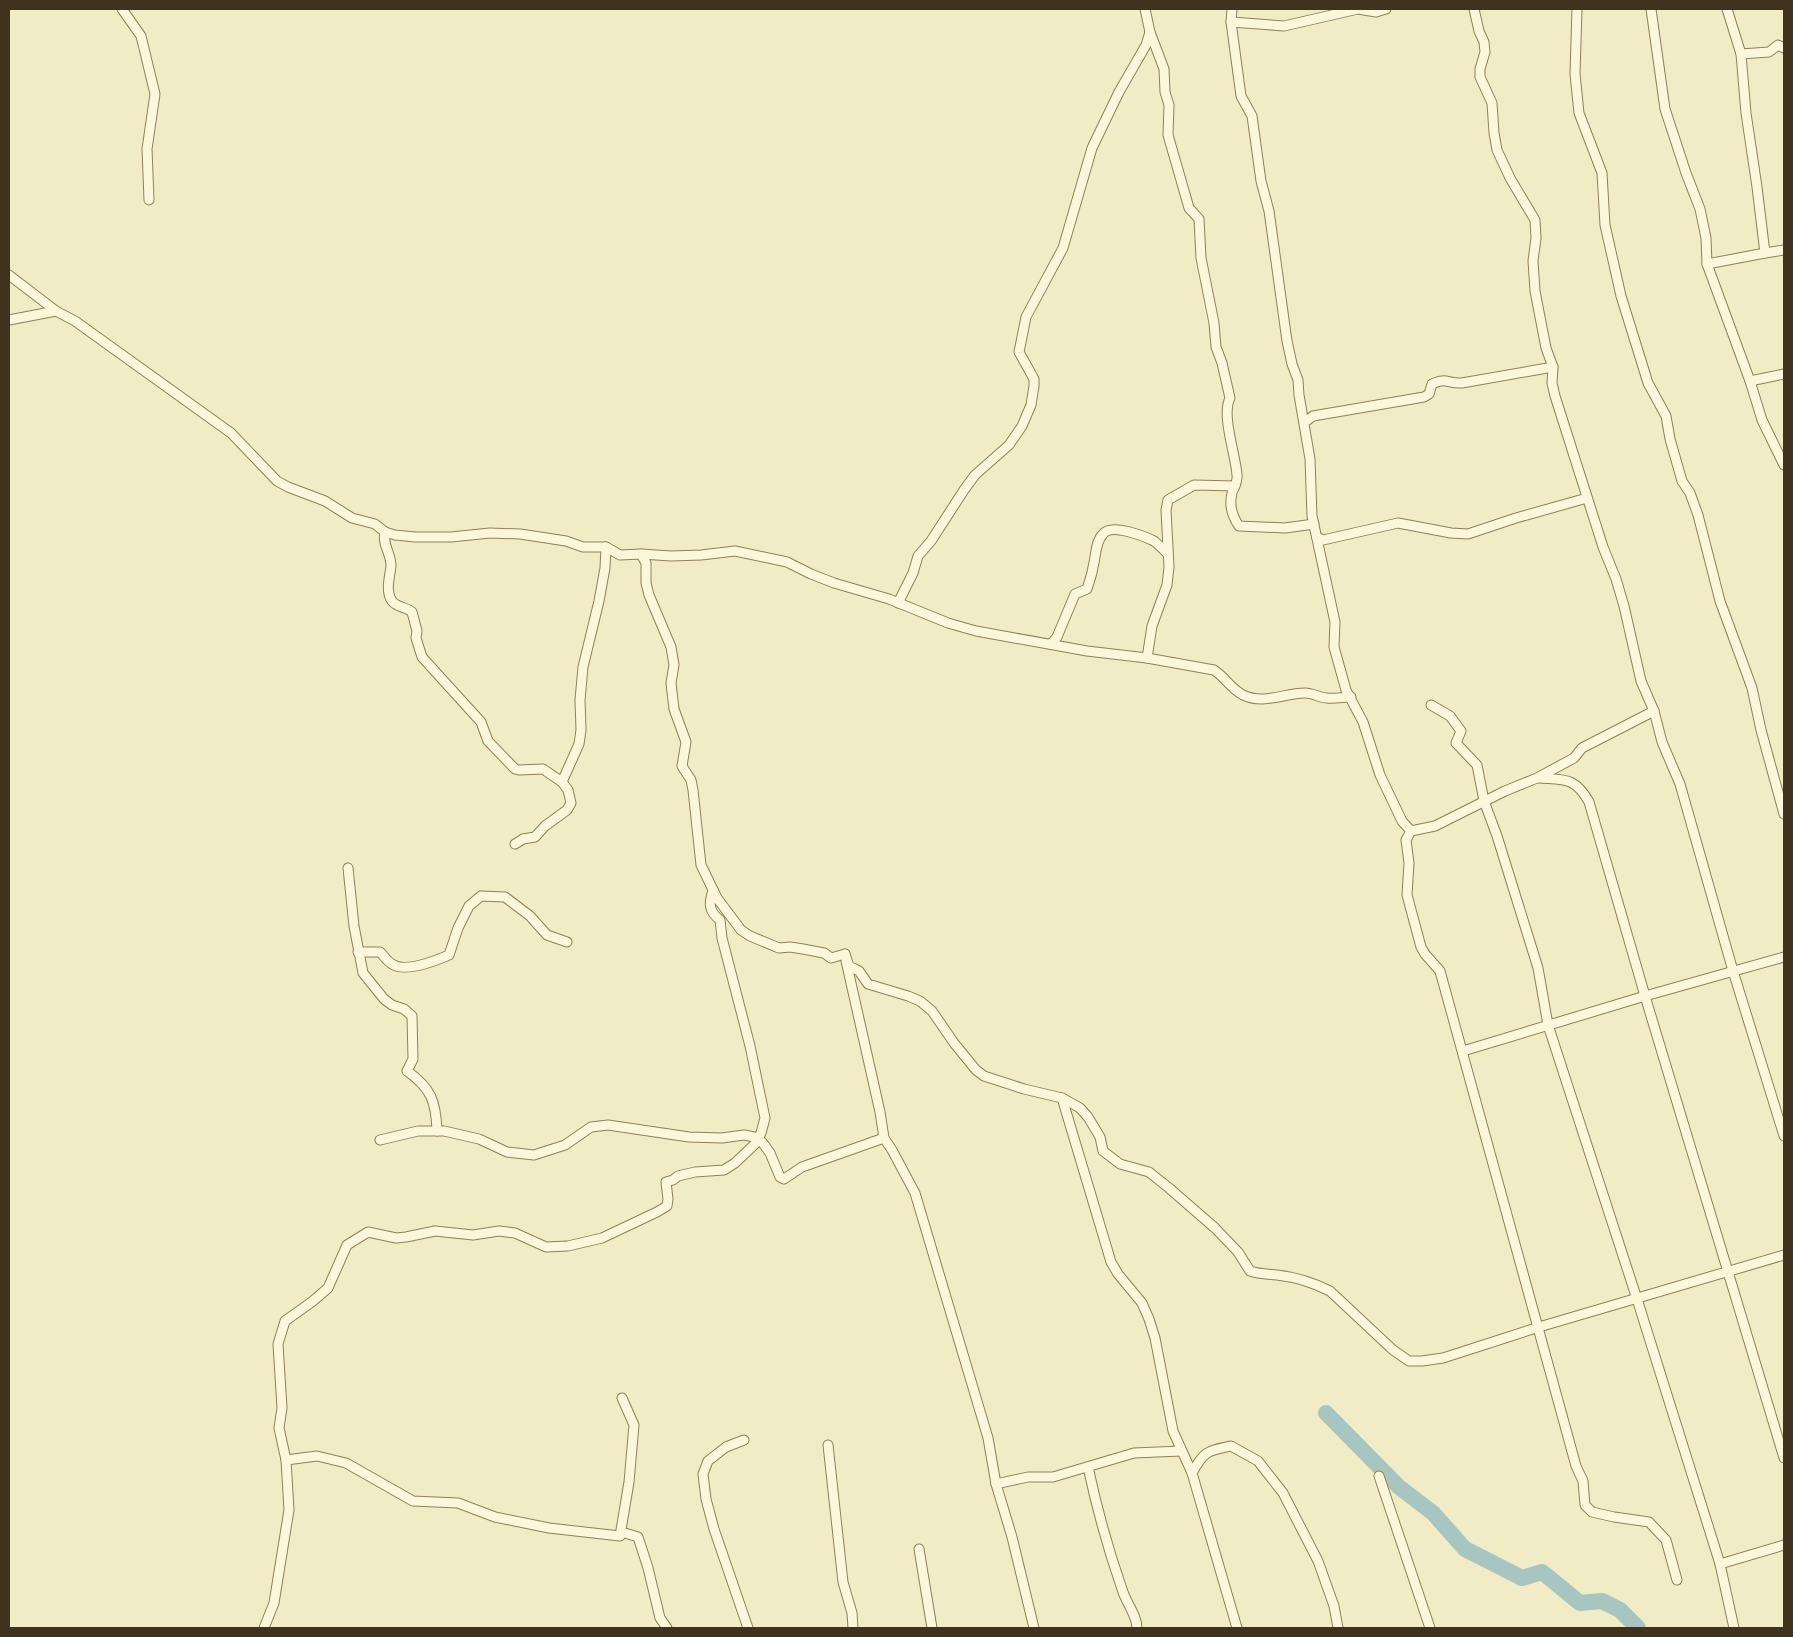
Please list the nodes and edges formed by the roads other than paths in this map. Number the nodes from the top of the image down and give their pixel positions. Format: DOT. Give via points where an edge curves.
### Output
graph roads {
  1 [pos="122,9"];
  2 [pos="1145,9"];
  3 [pos="1232,9"];
  4 [pos="1386,9"];
  5 [pos="1474,9"];
  6 [pos="1578,9"];
  7 [pos="1651,9"];
  8 [pos="1727,9"];
  9 [pos="1231,22"];
  10 [pos="1150,32"];
  11 [pos="1784,48"];
  12 [pos="1741,54"];
  13 [pos="149,200"];
  14 [pos="1784,250"];
  15 [pos="1764,253"];
  16 [pos="1707,264"];
  17 [pos="9,275"];
  18 [pos="56,310"];
  19 [pos="9,320"];
  20 [pos="1553,367"];
  21 [pos="1784,374"];
  22 [pos="1750,381"];
  23 [pos="1305,422"];
  24 [pos="1784,465"];
  25 [pos="1236,486"];
  26 [pos="1587,498"];
  27 [pos="1314,524"];
  28 [pos="385,532"];
  29 [pos="1316,538"];
  30 [pos="606,547"];
  31 [pos="641,554"];
  32 [pos="1168,554"];
  33 [pos="898,603"];
  34 [pos="1051,644"];
  35 [pos="1147,658"];
  36 [pos="1351,697"];
  37 [pos="1431,705"];
  38 [pos="1654,711"];
  39 [pos="1537,778"];
  40 [pos="562,782"];
  41 [pos="1484,802"];
  42 [pos="1784,814"];
  43 [pos="1411,831"];
  44 [pos="515,844"];
  45 [pos="348,868"];
  46 [pos="713,890"];
  47 [pos="567,942"];
  48 [pos="358,952"];
  49 [pos="845,954"];
  50 [pos="1784,956"];
  51 [pos="1733,971"];
  52 [pos="1645,996"];
  53 [pos="1548,1025"];
  54 [pos="1463,1050"];
  55 [pos="1062,1098"];
  56 [pos="437,1131"];
  57 [pos="1784,1136"];
  58 [pos="884,1138"];
  59 [pos="758,1139"];
  60 [pos="380,1140"];
  61 [pos="1784,1255"];
  62 [pos="1728,1270"];
  63 [pos="1637,1299"];
  64 [pos="1539,1327"];
  65 [pos="622,1398"];
  66 [pos="744,1440"];
  67 [pos="828,1445"];
  68 [pos="1182,1451"];
  69 [pos="1784,1458"];
  70 [pos="286,1460"];
  71 [pos="1088,1467"];
  72 [pos="1192,1473"];
  73 [pos="1380,1476"];
  74 [pos="996,1484"];
  75 [pos="620,1534"];
  76 [pos="1784,1545"];
  77 [pos="920,1549"];
  78 [pos="1720,1564"];
  79 [pos="1677,1580"];
  80 [pos="264,1628"];
  81 [pos="667,1628"];
  82 [pos="748,1628"];
  83 [pos="853,1628"];
  84 [pos="932,1628"];
  85 [pos="1034,1628"];
  86 [pos="1137,1628"];
  87 [pos="1237,1628"];
  88 [pos="1338,1628"];
  89 [pos="1430,1628"];
  90 [pos="1734,1628"];
  1 -- 13 [label="street" via="141,36 156,94 147,149"];
  2 -- 10 [label="street"];
  3 -- 9 [label="street"];
  4 -- 9 [label="street" via="1376,12 1358,9 1284,26"];
  5 -- 20 [label="street" via="1485,52 1480,77 1492,103 1497,150 1535,220 1535,291"];
  6 -- 42 [label="street" via="1575,74 1579,113 1602,173 1605,225 1621,296 1648,383 1666,416 1682,480 1698,515 1720,601 1752,688"];
  7 -- 16 [label="street" via="1665,109 1700,209"];
  8 -- 12 [label="street"];
  9 -- 23 [label="street" via="1241,96 1252,116 1287,341"];
  10 -- 25 [label="street" via="1164,69 1168,135 1189,208 1199,219 1201,258 1216,348 1230,398 1228,421 1238,476"];
  10 -- 33 [label="street" via="1092,148 1063,248 1026,317 1019,352 1034,379 1034,386 1022,426 1009,445 981,469 964,490 918,556"];
  11 -- 12 [label="street" via="1778,45 1769,52"];
  12 -- 15 [label="street"];
  14 -- 15 [label="street"];
  15 -- 16 [label="street"];
  16 -- 22 [label="street"];
  17 -- 18 [label="street"];
  18 -- 19 [label="street"];
  18 -- 28 [label="street" via="231,433 278,481 325,501 352,518 375,524"];
  20 -- 23 [label="street" via="1462,383 1444,380 1432,384 1429,394 1424,397 1313,416"];
  20 -- 26 [label="street" via="1553,389"];
  21 -- 22 [label="street"];
  22 -- 24 [label="street" via="1762,420"];
  23 -- 27 [label="street"];
  25 -- 27 [label="street" via="1231,502 1232,513 1239,526 1285,528"];
  25 -- 32 [label="street" via="1194,485 1168,500"];
  26 -- 29 [label="street" via="1468,534 1398,523 1323,540"];
  26 -- 38 [label="street" via="1619,588 1641,681"];
  27 -- 29 [label="street"];
  28 -- 30 [label="street" via="415,537 520,534 583,547"];
  28 -- 40 [label="street" via="384,545 391,565 390,598 412,612 422,657 481,722 488,741 512,766 519,770 543,769"];
  29 -- 36 [label="street" via="1335,622 1334,647"];
  30 -- 31 [label="street" via="620,555"];
  30 -- 40 [label="street" via="599,601 583,667 579,744"];
  31 -- 33 [label="street" via="681,556 735,551 764,556"];
  31 -- 46 [label="street" via="646,563 649,595 671,647 674,709 686,742 682,766 693,790 701,865"];
  32 -- 34 [label="street" via="1154,542 1133,533 1109,530 1103,534 1087,590 1075,594 1057,638"];
  32 -- 35 [label="street" via="1167,585 1152,626"];
  33 -- 34 [label="street" via="976,631"];
  34 -- 35 [label="street"];
  35 -- 36 [label="street" via="1214,670 1226,683 1256,699 1305,693 1327,698"];
  36 -- 43 [label="street" via="1384,783 1402,821"];
  37 -- 41 [label="street" via="1450,716 1461,731 1456,743 1477,765"];
  38 -- 39 [label="street" via="1582,748 1574,758"];
  38 -- 51 [label="street" via="1662,742 1680,784"];
  39 -- 41 [label="street"];
  39 -- 52 [label="street" via="1576,784 1589,802"];
  40 -- 44 [label="street" via="570,796 568,810 535,837"];
  41 -- 43 [label="street" via="1435,826"];
  41 -- 53 [label="street" via="1535,959"];
  43 -- 54 [label="street" via="1406,840 1409,903 1421,947 1440,971"];
  45 -- 48 [label="street"];
  46 -- 49 [label="street" via="741,930 750,936 779,948 824,953 831,958"];
  46 -- 59 [label="street" via="710,907 712,914 720,920 765,1118"];
  47 -- 48 [label="street" via="547,935 530,916 505,897 481,896 469,906 449,955 444,958 405,968 392,964 380,952"];
  48 -- 56 [label="street" via="363,973 377,992 412,1016 413,1059 407,1071 428,1089 433,1100"];
  49 -- 55 [label="street" via="850,966 860,971 868,984 920,1001 932,1011 954,1043 984,1076"];
  49 -- 58 [label="street"];
  50 -- 51 [label="street"];
  51 -- 52 [label="street"];
  51 -- 57 [label="street"];
  52 -- 53 [label="street"];
  52 -- 62 [label="street"];
  53 -- 54 [label="street"];
  53 -- 63 [label="street"];
  54 -- 64 [label="street"];
  55 -- 64 [label="street" via="1080,1108 1088,1117 1100,1137 1103,1151 1120,1164 1148,1172 1169,1188 1215,1228 1238,1252 1250,1271 1278,1275 1330,1290 1393,1350 1409,1361 1443,1358"];
  55 -- 68 [label="street" via="1111,1262 1142,1303 1150,1320 1173,1432"];
  56 -- 59 [label="street" via="472,1136 507,1152 534,1155 565,1145 591,1128 608,1125 689,1137 744,1135"];
  56 -- 60 [label="street" via="418,1131"];
  58 -- 59 [label="street" via="802,1167 784,1179"];
  58 -- 74 [label="street" via="915,1194 988,1438"];
  59 -- 70 [label="street" via="724,1170 695,1172 666,1182 667,1206 602,1238 568,1246 546,1247 515,1233 499,1231 473,1235 435,1231 396,1238 368,1232 354,1239 347,1245 328,1288 284,1321 278,1344 282,1408 279,1428"];
  61 -- 62 [label="street"];
  62 -- 63 [label="street"];
  62 -- 69 [label="street"];
  63 -- 64 [label="street"];
  63 -- 78 [label="street"];
  64 -- 79 [label="street" via="1576,1466 1584,1481 1585,1505 1592,1512 1649,1522 1666,1540"];
  65 -- 75 [label="street" via="634,1424"];
  66 -- 82 [label="street" via="726,1446 708,1461 703,1474 714,1529"];
  67 -- 83 [label="street" via="842,1582 852,1613"];
  68 -- 71 [label="street" via="1134,1452"];
  68 -- 72 [label="street"];
  70 -- 75 [label="street" via="317,1456 346,1463 413,1501 458,1502 495,1516 549,1528"];
  70 -- 80 [label="street" via="289,1510 274,1604"];
  71 -- 74 [label="street" via="1053,1477 1028,1477"];
  71 -- 86 [label="street" via="1100,1521 1125,1599 1137,1620"];
  72 -- 87 [label="street"];
  72 -- 88 [label="street" via="1209,1450 1231,1446 1258,1461 1283,1493 1318,1561"];
  73 -- 89 [label="street"];
  74 -- 85 [label="street"];
  75 -- 81 [label="street" via="638,1537 660,1618"];
  76 -- 78 [label="street"];
  77 -- 84 [label="street"];
  78 -- 90 [label="street"];
}
